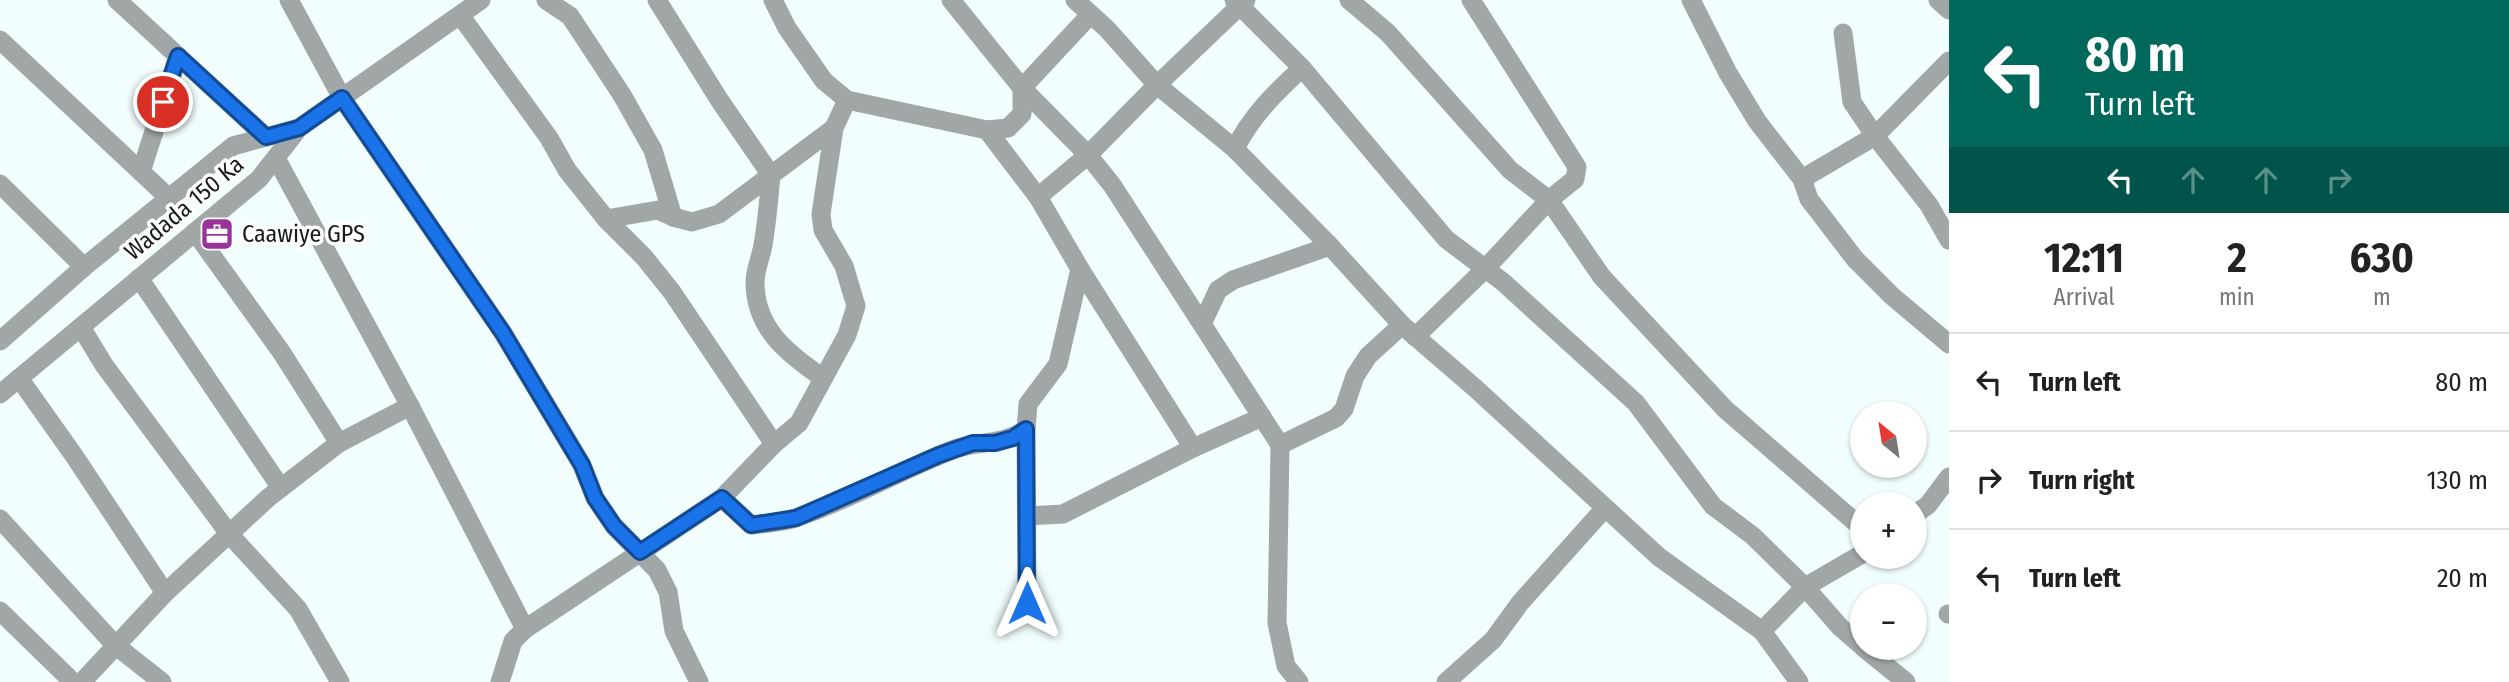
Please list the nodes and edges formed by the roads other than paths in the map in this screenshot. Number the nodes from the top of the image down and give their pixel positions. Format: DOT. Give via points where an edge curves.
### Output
graph roads {
  1 [pos="117,0"];
  2 [pos="289,0"];
  3 [pos="481,0"];
  4 [pos="546,0"];
  5 [pos="657,0"];
  6 [pos="773,0"];
  7 [pos="951,0"];
  8 [pos="1075,0"];
  9 [pos="1349,0"];
  10 [pos="1471,0"];
  11 [pos="1691,0"];
  12 [pos="1938,0"];
  13 [pos="1240,2"];
  14 [pos="1949,10"];
  15 [pos="460,15"];
  16 [pos="1090,15"];
  17 [pos="1843,33"];
  18 [pos="0,40"];
  19 [pos="178,56"];
  20 [pos="1949,62"];
  21 [pos="1302,68"];
  22 [pos="1157,85"];
  23 [pos="1022,88"];
  24 [pos="342,98"];
  25 [pos="847,100"];
  26 [pos="299,128"];
  27 [pos="834,128"];
  28 [pos="987,130"];
  29 [pos="1875,136"];
  30 [pos="266,137"];
  31 [pos="1235,149"];
  32 [pos="1088,155"];
  33 [pos="275,158"];
  34 [pos="141,172"];
  35 [pos="771,175"];
  36 [pos="1802,179"];
  37 [pos="0,184"];
  38 [pos="1038,197"];
  39 [pos="169,198"];
  40 [pos="1549,200"];
  41 [pos="673,218"];
  42 [pos="606,219"];
  43 [pos="195,232"];
  44 [pos="1949,240"];
  45 [pos="1331,246"];
  46 [pos="84,267"];
  47 [pos="1080,269"];
  48 [pos="1485,270"];
  49 [pos="139,278"];
  50 [pos="1202,324"];
  51 [pos="81,327"];
  52 [pos="1409,331"];
  53 [pos="2,335"];
  54 [pos="1949,344"];
  55 [pos="19,378"];
  56 [pos="823,378"];
  57 [pos="0,394"];
  58 [pos="410,406"];
  59 [pos="1262,417"];
  60 [pos="1026,429"];
  61 [pos="339,443"];
  62 [pos="774,444"];
  63 [pos="1280,445"];
  64 [pos="1193,448"];
  65 [pos="1949,477"];
  66 [pos="281,488"];
  67 [pos="722,498"];
  68 [pos="1927,506"];
  69 [pos="1605,508"];
  70 [pos="1027,516"];
  71 [pos="1850,518"];
  72 [pos="0,519"];
  73 [pos="230,535"];
  74 [pos="640,552"];
  75 [pos="1850,561"];
  76 [pos="1805,587"];
  77 [pos="165,593"];
  78 [pos="1027,603"];
  79 [pos="0,611"];
  80 [pos="525,629"];
  81 [pos="1762,631"];
  82 [pos="1850,636"];
  83 [pos="115,645"];
  84 [pos="1879,660"];
  85 [pos="73,682"];
  86 [pos="82,682"];
  87 [pos="162,682"];
  88 [pos="341,682"];
  89 [pos="500,682"];
  90 [pos="699,682"];
  91 [pos="1299,682"];
  92 [pos="1446,682"];
  93 [pos="1800,682"];
  94 [pos="1906,682"];
  1 -- 19 [label="street"];
  2 -- 24 [label="street"];
  3 -- 15 [label="street"];
  4 -- 41 [label="street" via="570,16 622,95 653,150"];
  5 -- 35 [label="street"];
  6 -- 25 [label="street" via="824,81"];
  7 -- 23 [label="street"];
  8 -- 16 [label="street"];
  9 -- 40 [label="street" via="1388,33 1510,170"];
  10 -- 40 [label="street" via="1577,167 1575,179"];
  11 -- 36 [label="street" via="1757,121"];
  12 -- 14 [label="street"];
  13 -- 21 [label="street"];
  13 -- 22 [label="street"];
  15 -- 24 [label="street"];
  15 -- 42 [label="street"];
  16 -- 22 [label="street"];
  16 -- 23 [label="street"];
  17 -- 29 [label="street" via="1852,102"];
  18 -- 34 [label="street"];
  19 -- 30 [label="street"];
  19 -- 34 [label="street"];
  20 -- 29 [label="street"];
  21 -- 31 [label="street" via="1264,104"];
  21 -- 48 [label="street" via="1446,239"];
  22 -- 31 [label="street"];
  22 -- 32 [label="street"];
  23 -- 28 [label="street" via="1022,114 1008,128"];
  23 -- 32 [label="street"];
  24 -- 26 [label="street"];
  24 -- 74 [label="street" via="503,333 582,465 595,498"];
  25 -- 27 [label="street"];
  25 -- 28 [label="street"];
  26 -- 30 [label="street, Wadada 150 Ka"];
  26 -- 33 [label="street, Wadada 150 Ka"];
  27 -- 35 [label="street"];
  27 -- 56 [label="street" via="821,214 823,230 844,266 856,306 847,335"];
  28 -- 38 [label="street"];
  29 -- 36 [label="street"];
  29 -- 44 [label="street" via="1929,205"];
  30 -- 39 [label="street, Wadada 150 Ka" via="233,146"];
  31 -- 45 [label="street"];
  32 -- 38 [label="street"];
  32 -- 50 [label="street"];
  33 -- 43 [label="street, Wadada 150 Ka" via="259,179"];
  33 -- 58 [label="street"];
  34 -- 39 [label="street"];
  35 -- 41 [label="street" via="719,214 692,222"];
  35 -- 56 [label="street" via="755,280 757,307 769,333"];
  36 -- 54 [label="street" via="1809,199 1855,259"];
  37 -- 46 [label="street"];
  38 -- 47 [label="street"];
  39 -- 46 [label="street, Wadada 150 Ka"];
  40 -- 48 [label="street"];
  40 -- 71 [label="street" via="1602,277 1651,332 1725,409"];
  41 -- 42 [label="street" via="658,210"];
  42 -- 62 [label="street" via="672,292"];
  43 -- 49 [label="street, Wadada 150 Ka"];
  43 -- 61 [label="street"];
  45 -- 50 [label="street" via="1233,280 1218,290"];
  45 -- 52 [label="street"];
  46 -- 53 [label="street, Wadada 150 Ka"];
  47 -- 60 [label="street" via="1058,364 1028,404"];
  47 -- 64 [label="street"];
  48 -- 52 [label="street"];
  48 -- 76 [label="street" via="1636,403 1713,506 1753,536"];
  49 -- 51 [label="street, Wadada 150 Ka"];
  49 -- 66 [label="street"];
  50 -- 59 [label="street"];
  51 -- 55 [label="street, Wadada 150 Ka"];
  51 -- 73 [label="street"];
  52 -- 63 [label="street" via="1368,356 1336,418"];
  52 -- 69 [label="street"];
  55 -- 57 [label="street, Wadada 150 Ka"];
  55 -- 77 [label="street"];
  56 -- 62 [label="street" via="799,423"];
  58 -- 61 [label="street"];
  58 -- 80 [label="street"];
  59 -- 63 [label="street"];
  59 -- 64 [label="street"];
  60 -- 67 [label="street" via="1013,438 973,443 939,455 796,518 751,525"];
  60 -- 70 [label="street"];
  61 -- 66 [label="street"];
  62 -- 67 [label="street"];
  63 -- 91 [label="street" via="1278,623 1286,666"];
  64 -- 70 [label="street" via="1063,514"];
  65 -- 68 [label="street"];
  66 -- 73 [label="street"];
  67 -- 74 [label="street"];
  69 -- 81 [label="street" via="1660,556"];
  69 -- 92 [label="street" via="1493,640"];
  70 -- 78 [label="street"];
  72 -- 83 [label="street"];
  73 -- 77 [label="street"];
  73 -- 88 [label="street" via="298,609"];
  74 -- 80 [label="street"];
  74 -- 90 [label="street" via="657,570 668,592 674,631"];
  75 -- 76 [label="street"];
  76 -- 81 [label="street"];
  76 -- 82 [label="street"];
  77 -- 83 [label="street"];
  79 -- 85 [label="street"];
  80 -- 89 [label="street" via="513,641"];
  81 -- 93 [label="street"];
  83 -- 86 [label="street"];
  83 -- 87 [label="street"];
  84 -- 94 [label="street"];
}
